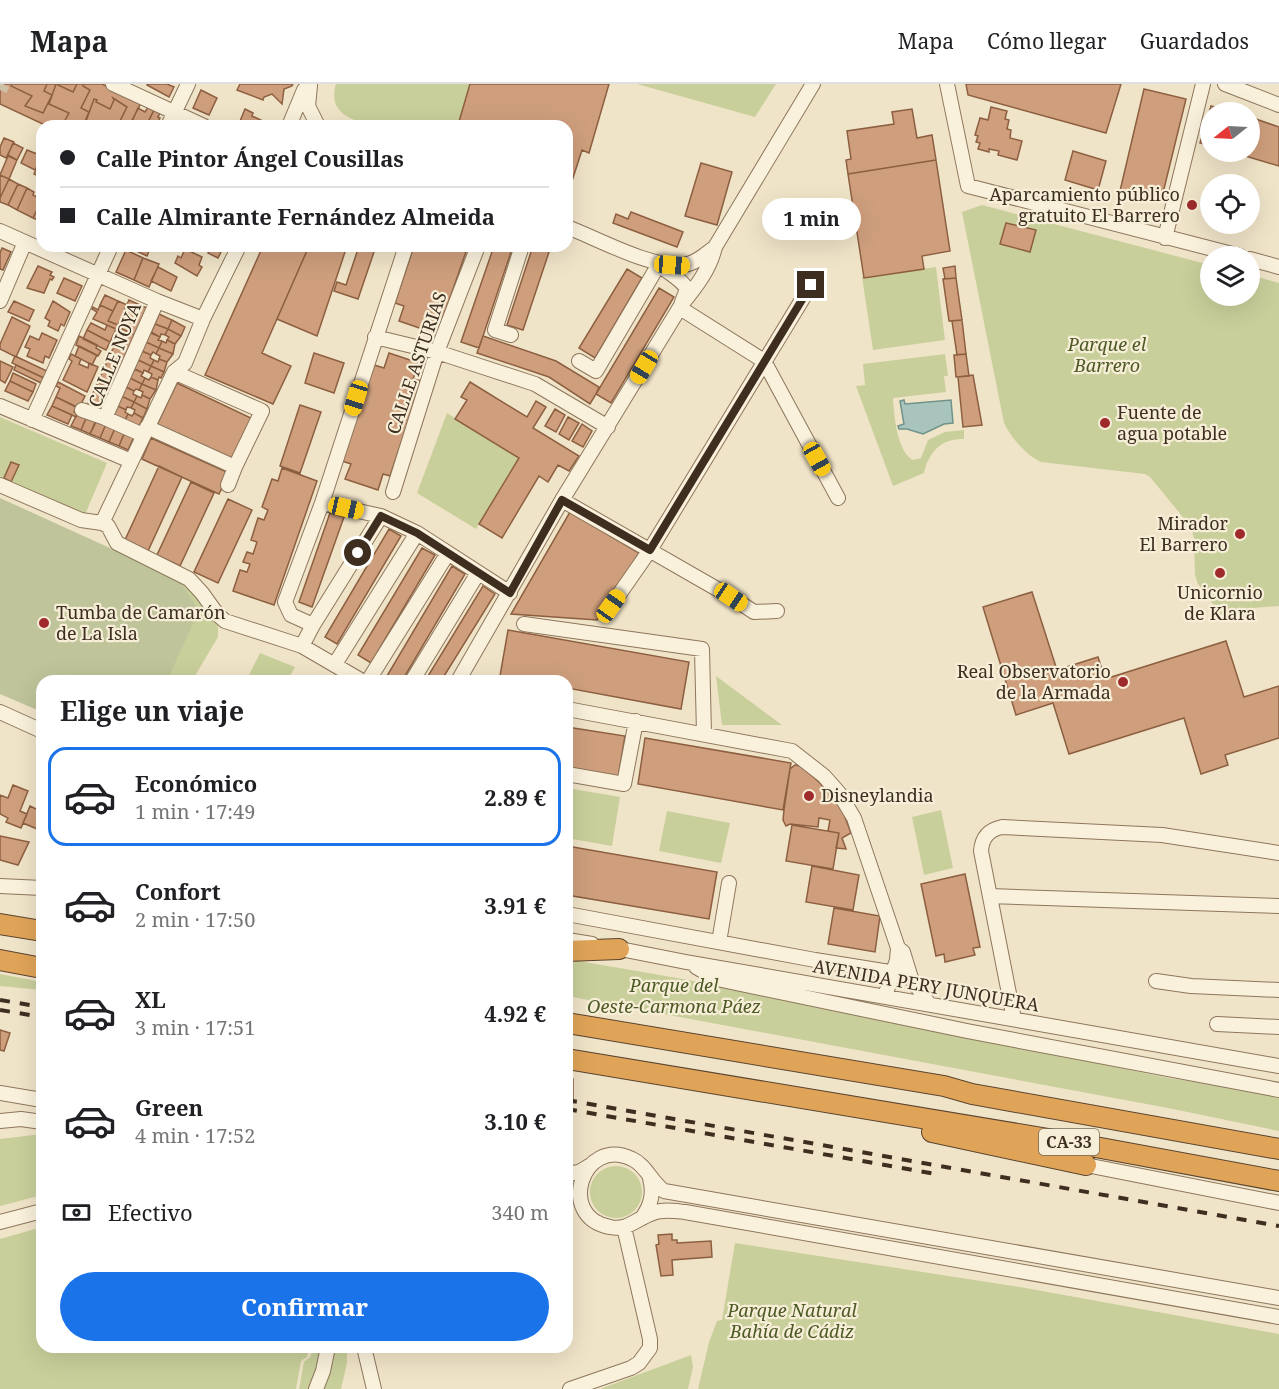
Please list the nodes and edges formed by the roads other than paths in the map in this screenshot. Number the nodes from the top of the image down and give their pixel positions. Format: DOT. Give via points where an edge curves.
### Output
graph roads {
  1 [pos="113,84"];
  2 [pos="188,84"];
  3 [pos="310,84"];
  4 [pos="813,84"];
  5 [pos="947,84"];
  6 [pos="1203,84"];
  7 [pos="1225,84"];
  8 [pos="1279,105"];
  9 [pos="175,112"];
  10 [pos="171,120"];
  11 [pos="192,120"];
  12 [pos="292,120"];
  13 [pos="315,120"];
  14 [pos="573,229"];
  15 [pos="0,231"];
  16 [pos="1165,238"];
  17 [pos="26,242"];
  18 [pos="36,246"];
  19 [pos="1200,246"];
  20 [pos="715,247"];
  21 [pos="49,252"];
  22 [pos="108,252"];
  23 [pos="235,252"];
  24 [pos="404,252"];
  25 [pos="476,252"];
  26 [pos="520,252"];
  27 [pos="1260,262"];
  28 [pos="659,264"];
  29 [pos="1279,267"];
  30 [pos="99,274"];
  31 [pos="811,285"];
  32 [pos="157,301"];
  33 [pos="0,302"];
  34 [pos="681,306"];
  35 [pos="203,318"];
  36 [pos="511,335"];
  37 [pos="375,337"];
  38 [pos="437,352"];
  39 [pos="579,361"];
  40 [pos="764,361"];
  41 [pos="174,372"];
  42 [pos="0,406"];
  43 [pos="82,410"];
  44 [pos="105,418"];
  45 [pos="32,420"];
  46 [pos="608,427"];
  47 [pos="145,431"];
  48 [pos="131,461"];
  49 [pos="235,467"];
  50 [pos="0,485"];
  51 [pos="228,485"];
  52 [pos="393,492"];
  53 [pos="838,498"];
  54 [pos="562,500"];
  55 [pos="322,503"];
  56 [pos="381,516"];
  57 [pos="102,522"];
  58 [pos="417,533"];
  59 [pos="650,550"];
  60 [pos="448,553"];
  61 [pos="478,573"];
  62 [pos="510,593"];
  63 [pos="611,606"];
  64 [pos="777,611"];
  65 [pos="524,624"];
  66 [pos="313,625"];
  67 [pos="302,646"];
  68 [pos="334,664"];
  69 [pos="352,675"];
  70 [pos="372,675"];
  71 [pos="416,675"];
  72 [pos="462,675"];
  73 [pos="573,710"];
  74 [pos="0,712"];
  75 [pos="636,721"];
  76 [pos="36,727"];
  77 [pos="704,734"];
  78 [pos="573,775"];
  79 [pos="1279,853"];
  80 [pos="729,883"];
  81 [pos="0,886"];
  82 [pos="36,888"];
  83 [pos="990,896"];
  84 [pos="1279,906"];
  85 [pos="573,915"];
  86 [pos="0,924"];
  87 [pos="36,930"];
  88 [pos="573,941"];
  89 [pos="719,942"];
  90 [pos="898,948"];
  91 [pos="620,949"];
  92 [pos="573,951"];
  93 [pos="0,960"];
  94 [pos="686,962"];
  95 [pos="36,967"];
  96 [pos="892,973"];
  97 [pos="911,978"];
  98 [pos="1156,981"];
  99 [pos="1279,990"];
  100 [pos="885,996"];
  101 [pos="928,1004"];
  102 [pos="573,1012"];
  103 [pos="1014,1019"];
  104 [pos="573,1024"];
  105 [pos="1218,1024"];
  106 [pos="1279,1027"];
  107 [pos="628,1034"];
  108 [pos="573,1060"];
  109 [pos="1279,1066"];
  110 [pos="1279,1090"];
  111 [pos="0,1093"];
  112 [pos="36,1099"];
  113 [pos="859,1107"];
  114 [pos="0,1120"];
  115 [pos="36,1121"];
  116 [pos="1279,1149"];
  117 [pos="1086,1164"];
  118 [pos="589,1166"];
  119 [pos="573,1173"];
  120 [pos="650,1176"];
  121 [pos="1279,1181"];
  122 [pos="573,1201"];
  123 [pos="1279,1203"];
  124 [pos="585,1211"];
  125 [pos="36,1213"];
  126 [pos="642,1218"];
  127 [pos="0,1222"];
  128 [pos="624,1227"];
  129 [pos="1279,1298"];
  130 [pos="1279,1317"];
  131 [pos="327,1353"];
  132 [pos="366,1353"];
  133 [pos="369,1366"];
  134 [pos="316,1389"];
  135 [pos="365,1389"];
  136 [pos="374,1389"];
  137 [pos="570,1389"];
  1 -- 9 [label="street"];
  2 -- 9 [label="street"];
  3 -- 12 [label="street"];
  3 -- 13 [label="street" via="308,106"];
  4 -- 20 [label="street"];
  5 -- 16 [label="street" via="968,186"];
  6 -- 16 [label="street"];
  7 -- 8 [label="street"];
  9 -- 10 [label="street"];
  9 -- 11 [label="street"];
  14 -- 28 [label="street"];
  15 -- 17 [label="street"];
  16 -- 19 [label="street"];
  17 -- 18 [label="street"];
  17 -- 33 [label="street"];
  20 -- 28 [label="street" via="684,266"];
  20 -- 34 [label="street" via="695,289"];
  21 -- 30 [label="street"];
  22 -- 30 [label="street"];
  23 -- 35 [label="street"];
  24 -- 37 [label="street"];
  25 -- 38 [label="street, CALLE ASTURIAS"];
  26 -- 36 [label="street" via="495,330"];
  27 -- 29 [label="street"];
  28 -- 34 [label="street" via="684,282 687,289"];
  28 -- 39 [label="street" via="596,372"];
  30 -- 32 [label="street"];
  30 -- 45 [label="street"];
  31 -- 40 [label="street"];
  32 -- 35 [label="street"];
  32 -- 44 [label="street, CALLE NOYA"];
  34 -- 40 [label="street"];
  34 -- 46 [label="street"];
  35 -- 41 [label="street" via="185,363"];
  37 -- 38 [label="street"];
  37 -- 55 [label="street"];
  38 -- 46 [label="street" via="535,384"];
  38 -- 52 [label="street, CALLE ASTURIAS"];
  40 -- 53 [label="street"];
  40 -- 59 [label="street"];
  41 -- 47 [label="street"];
  41 -- 49 [label="street" via="262,411"];
  42 -- 45 [label="street"];
  43 -- 44 [label="street"];
  44 -- 47 [label="street, CALLE NOYA"];
  45 -- 48 [label="street"];
  46 -- 54 [label="street"];
  47 -- 48 [label="street"];
  47 -- 49 [label="street, CALLE NOYA"];
  48 -- 57 [label="street"];
  49 -- 51 [label="street"];
  50 -- 57 [label="street" via="81,520"];
  54 -- 59 [label="street"];
  54 -- 62 [label="street"];
  55 -- 56 [label="street"];
  55 -- 66 [label="street" via="285,602 291,615"];
  56 -- 58 [label="street"];
  56 -- 66 [label="street"];
  57 -- 67 [label="street" via="117,543 189,579 225,621"];
  58 -- 60 [label="street"];
  58 -- 68 [label="street"];
  59 -- 63 [label="street"];
  59 -- 64 [label="street" via="754,612"];
  60 -- 61 [label="street"];
  60 -- 70 [label="street"];
  61 -- 62 [label="street"];
  61 -- 71 [label="street"];
  62 -- 72 [label="street"];
  65 -- 77 [label="street" via="702,650"];
  66 -- 67 [label="street"];
  67 -- 68 [label="street"];
  68 -- 69 [label="street"];
  73 -- 75 [label="street"];
  74 -- 76 [label="street"];
  75 -- 77 [label="street"];
  75 -- 78 [label="street" via="624,784"];
  77 -- 90 [label="street" via="792,751 824,776 854,818"];
  79 -- 83 [label="street" via="1162,835 1002,827 989,832 982,844"];
  80 -- 89 [label="street"];
  81 -- 82 [label="street"];
  83 -- 84 [label="street"];
  83 -- 103 [label="street"];
  85 -- 89 [label="street"];
  86 -- 87 [label="highway"];
  88 -- 91 [label="street, AVENIDA PERY JUNQUERA"];
  89 -- 96 [label="street"];
  90 -- 96 [label="street"];
  90 -- 97 [label="street"];
  91 -- 92 [label="highway"];
  91 -- 94 [label="street, AVENIDA PERY JUNQUERA"];
  93 -- 95 [label="highway"];
  94 -- 100 [label="street, AVENIDA PERY JUNQUERA"];
  94 -- 110 [label="street" via="717,979"];
  96 -- 97 [label="street"];
  96 -- 100 [label="street"];
  97 -- 101 [label="street"];
  98 -- 99 [label="street"];
  100 -- 101 [label="street, AVENIDA PERY JUNQUERA"];
  101 -- 103 [label="street, AVENIDA PERY JUNQUERA"];
  102 -- 107 [label="highway" via="597,1017"];
  103 -- 109 [label="street, AVENIDA PERY JUNQUERA"];
  104 -- 107 [label="highway, CA-33"];
  105 -- 106 [label="street"];
  107 -- 116 [label="highway, CA-33" via="944,1086"];
  108 -- 113 [label="highway, CA-33"];
  111 -- 112 [label="street"];
  113 -- 117 [label="highway" via="892,1124"];
  113 -- 121 [label="highway, CA-33"];
  114 -- 115 [label="street"];
  117 -- 123 [label="street"];
  118 -- 119 [label="street"];
  118 -- 120 [label="street" via="610,1155 622,1155 643,1166"];
  118 -- 124 [label="street" via="580,1184"];
  120 -- 126 [label="street" via="652,1199"];
  120 -- 129 [label="street" via="664,1191"];
  122 -- 124 [label="street"];
  124 -- 128 [label="street" via="602,1225"];
  125 -- 127 [label="street"];
  126 -- 128 [label="street"];
  126 -- 130 [label="street" via="654,1212 685,1212"];
  128 -- 137 [label="street" via="650,1348 631,1368"];
  131 -- 134 [label="street"];
  132 -- 133 [label="street"];
  133 -- 135 [label="street"];
  133 -- 136 [label="street"];
}
